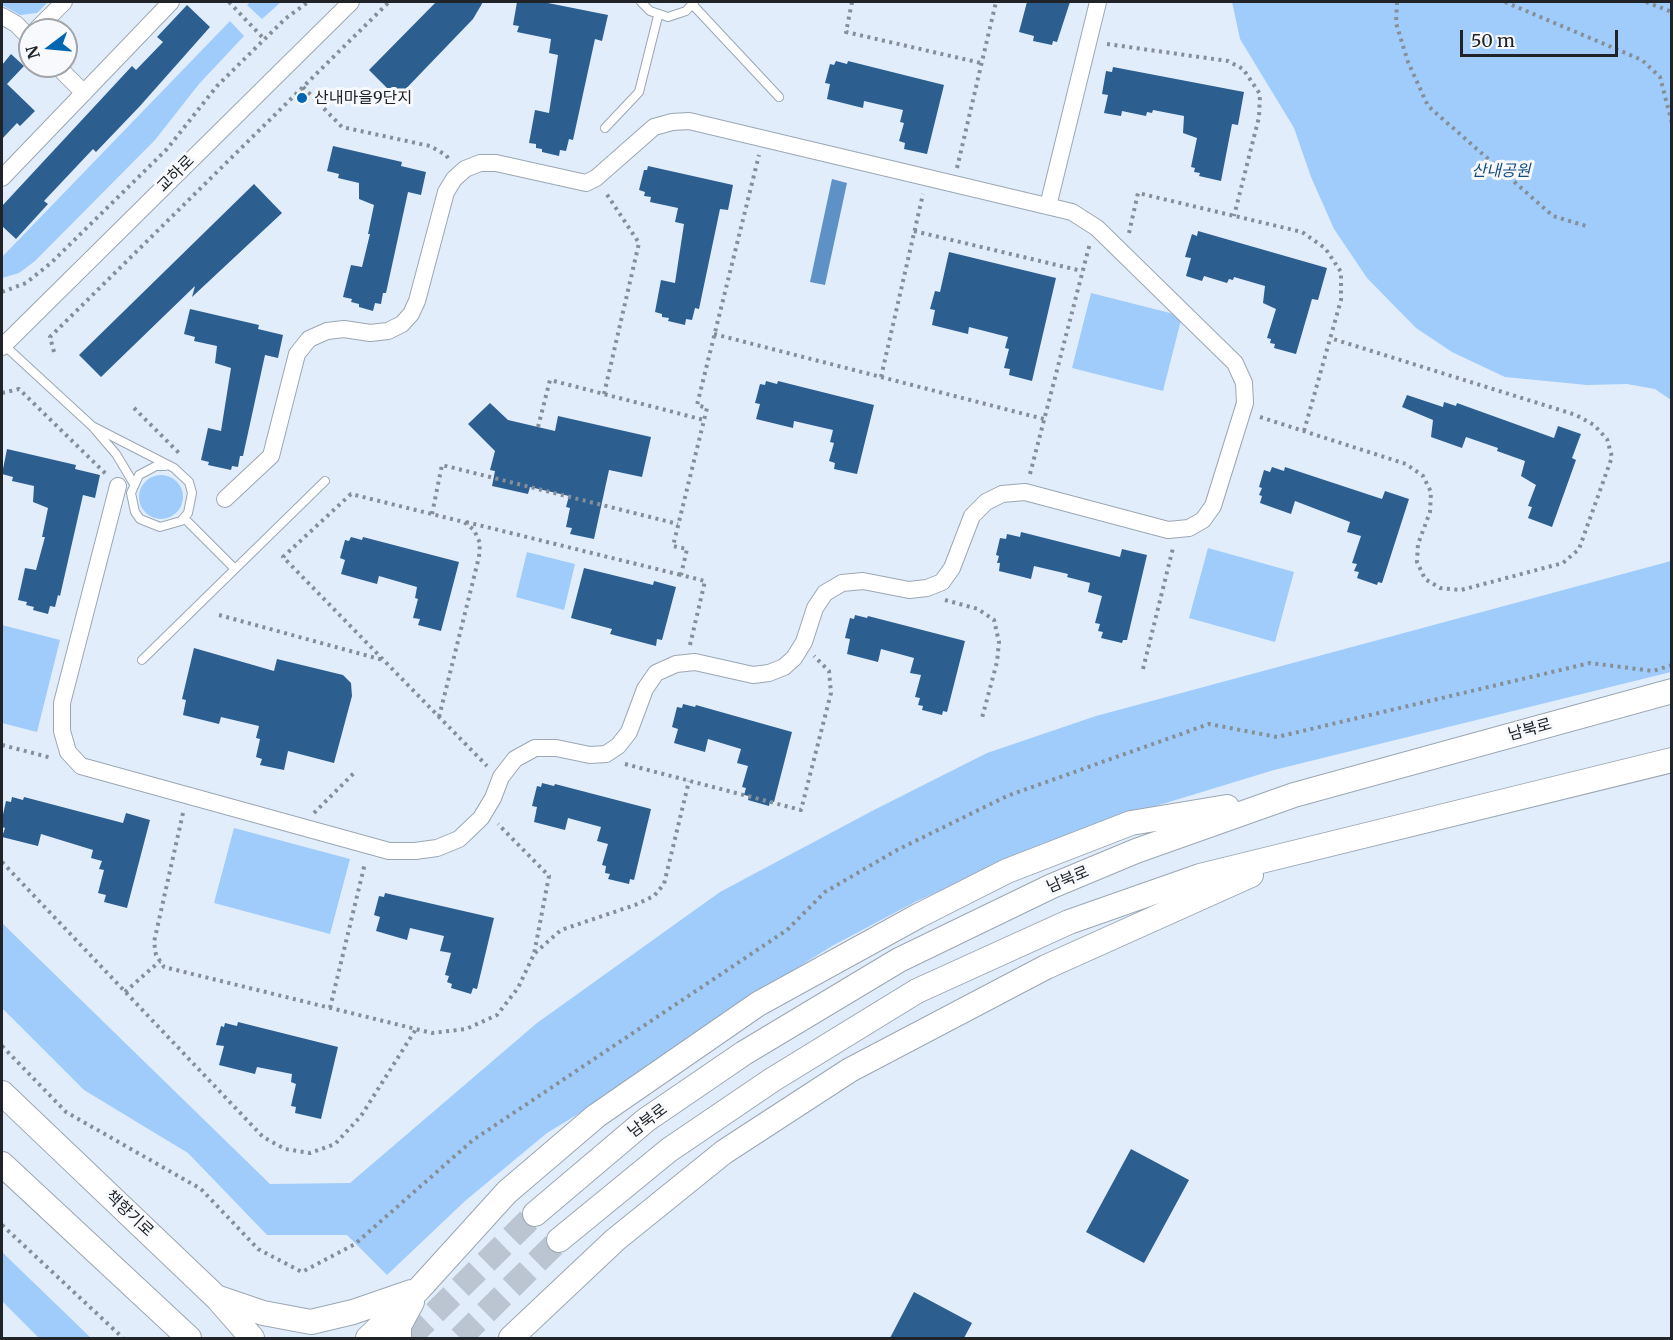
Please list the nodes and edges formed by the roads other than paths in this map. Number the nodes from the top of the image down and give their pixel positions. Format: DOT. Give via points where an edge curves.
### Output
graph roads {
  1 [pos="64,2"];
  2 [pos="171,2"];
  3 [pos="351,2"];
  4 [pos="641,2"];
  5 [pos="1098,2"];
  6 [pos="693,3"];
  7 [pos="2,16"];
  8 [pos="658,16"];
  9 [pos="48,18"];
  10 [pos="18,26"];
  11 [pos="69,78"];
  12 [pos="84,93"];
  13 [pos="779,97"];
  14 [pos="605,128"];
  15 [pos="2,178"];
  16 [pos="1048,206"];
  17 [pos="2,344"];
  18 [pos="92,426"];
  19 [pos="165,466"];
  20 [pos="325,482"];
  21 [pos="126,485"];
  22 [pos="225,499"];
  23 [pos="184,518"];
  24 [pos="235,569"];
  25 [pos="142,660"];
  26 [pos="1671,691"];
  27 [pos="1671,760"];
  28 [pos="1294,795"];
  29 [pos="1306,850"];
  30 [pos="2,1093"];
  31 [pos="2,1164"];
  32 [pos="535,1214"];
  33 [pos="559,1240"];
  34 [pos="418,1289"];
  35 [pos="217,1298"];
  36 [pos="169,1328"];
  37 [pos="189,1338"];
  38 [pos="252,1338"];
  39 [pos="368,1338"];
  40 [pos="399,1338"];
  41 [pos="511,1338"];
  1 -- 9 [label="street"];
  2 -- 12 [label="street"];
  3 -- 17 [label="street, 교하로"];
  4 -- 8 [label="lane"];
  5 -- 16 [label="street"];
  6 -- 8 [label="lane" via="677,15"];
  6 -- 13 [label="lane"];
  7 -- 10 [label="street"];
  8 -- 14 [label="lane" via="639,92"];
  11 -- 12 [label="street"];
  12 -- 15 [label="street"];
  16 -- 21 [label="street" via="1072,212 1094,226 1235,363 1244,383 1242,412 1213,506 1203,520 1189,528 1168,530 1025,492 1002,494 986,502 972,516 952,568 942,582 909,590 863,581 842,584 825,593 815,608 799,650 784,667 769,673 753,675 695,662 675,664 656,673 645,689 629,732 618,746 606,754 590,755 535,748 515,759 485,811 459,839 437,848 389,850 81,766 68,752 62,731 62,704"];
  16 -- 22 [label="street" via="689,121 654,128 597,178 586,183 480,163 460,174 446,192 411,314 388,331 344,329 309,339 297,354 270,456"];
  17 -- 18 [label="lane"];
  18 -- 19 [label="lane"];
  18 -- 21 [label="lane" via="116,454"];
  19 -- 21 [label="lane" via="147,470"];
  19 -- 23 [label="lane" via="183,474 189,482 192,503"];
  20 -- 24 [label="lane"];
  21 -- 23 [label="lane" via="141,519 160,527"];
  23 -- 24 [label="lane"];
  24 -- 25 [label="lane"];
  26 -- 28 [label="main road, 남북로"];
  27 -- 29 [label="main road"];
  28 -- 32 [label="main road, 남북로" via="1104,864 899,960 744,1053 646,1120"];
  28 -- 34 [label="main road" via="1131,824 1017,867 758,1004 596,1116 507,1192"];
  29 -- 33 [label="main road" via="1200,876 1069,922 917,991 772,1080 669,1150"];
  29 -- 41 [label="main road" via="1046,967 850,1070 724,1152 615,1240"];
  30 -- 35 [label="main road, 책향기로"];
  31 -- 36 [label="main road"];
  34 -- 35 [label="main road" via="311,1322 263,1313"];
  34 -- 39 [label="main road"];
  34 -- 40 [label="main road" via="399,1326"];
  35 -- 38 [label="main road, 책향기로"];
  36 -- 37 [label="main road"];
}
